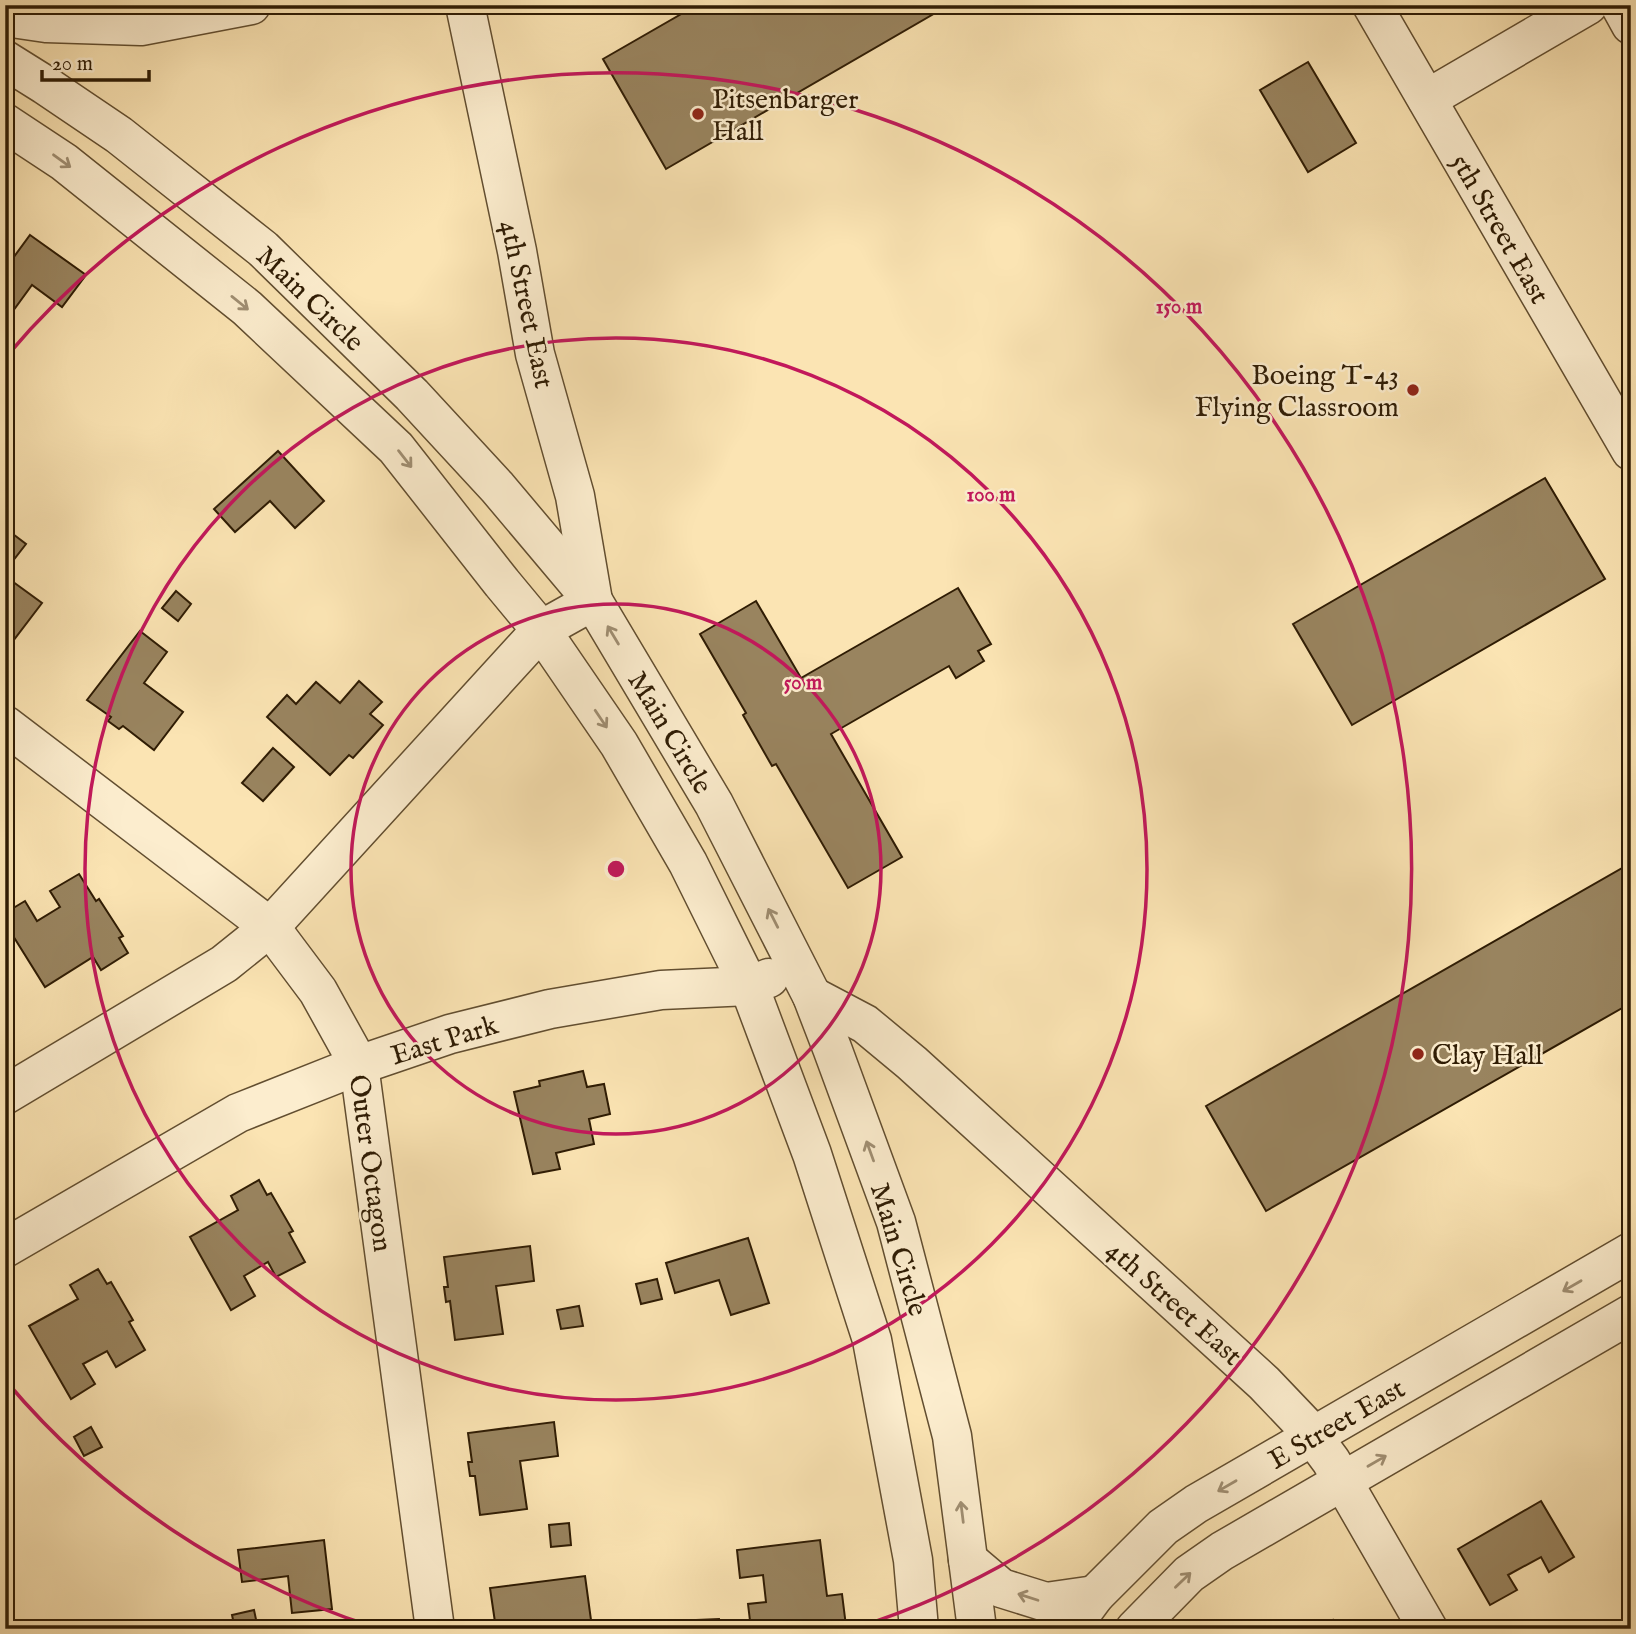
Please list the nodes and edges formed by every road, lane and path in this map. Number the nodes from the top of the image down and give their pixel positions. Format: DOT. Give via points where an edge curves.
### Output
graph roads {
  1 [pos="251,5"];
  2 [pos="465,5"];
  3 [pos="1372,5"];
  4 [pos="1588,5"];
  5 [pos="1620,5"];
  6 [pos="5,17"];
  7 [pos="1631,25"];
  8 [pos="5,60"];
  9 [pos="1427,99"];
  10 [pos="5,123"];
  11 [pos="1631,451"];
  12 [pos="593,601"];
  13 [pos="541,629"];
  14 [pos="5,725"];
  15 [pos="270,927"];
  16 [pos="805,982"];
  17 [pos="749,986"];
  18 [pos="864,1024"];
  19 [pos="832,1048"];
  20 [pos="359,1065"];
  21 [pos="5,1095"];
  22 [pos="5,1248"];
  23 [pos="1631,1252"];
  24 [pos="1631,1314"];
  25 [pos="1313,1436"];
  26 [pos="1343,1481"];
  27 [pos="968,1560"];
  28 [pos="1095,1595"];
  29 [pos="1147,1624"];
  30 [pos="435,1629"];
  31 [pos="919,1629"];
  32 [pos="977,1629"];
  33 [pos="1070,1629"];
  34 [pos="1428,1629"];
  1 -- 6 [label="street" via="141,26"];
  2 -- 12 [label="street, 4th Street East" via="535,354 575,496"];
  3 -- 9 [label="street, 5th Street East"];
  4 -- 9 [label="street"];
  5 -- 7 [label="street"];
  8 -- 12 [label="street, Main Circle" via="119,135 263,249 412,395 497,486"];
  9 -- 11 [label="street, 5th Street East"];
  10 -- 13 [label="street, Main Circle, one-way" via="64,162 247,308 396,448"];
  12 -- 13 [label="street"];
  16 -- 12 [label="street, Main Circle, one-way" via="714,804"];
  13 -- 15 [label="street"];
  13 -- 17 [label="street, Main Circle, one-way" via="626,756 688,863"];
  14 -- 15 [label="street, Outer Octagon"];
  15 -- 20 [label="street, Outer Octagon" via="318,991"];
  15 -- 21 [label="street" via="224,964"];
  16 -- 17 [label="street, East Park"];
  16 -- 18 [label="street, 4th Street East"];
  16 -- 19 [label="street, Main Circle"];
  17 -- 20 [label="street, East Park" via="661,990 550,1009 450,1034"];
  17 -- 31 [label="street, Main Circle" via="812,1154 872,1340 913,1560"];
  18 -- 19 [label="street"];
  18 -- 25 [label="street, 4th Street East" via="1255,1375"];
  27 -- 19 [label="street, Main Circle, one-way" via="952,1436 896,1222"];
  20 -- 22 [label="street, East Park" via="238,1113"];
  20 -- 30 [label="street, Outer Octagon"];
  23 -- 25 [label="street, E Street East, one-way"];
  26 -- 24 [label="street, E Street East, one-way"];
  25 -- 26 [label="street, 4th Street East"];
  25 -- 28 [label="street, E Street East, one-way" via="1163,1527"];
  29 -- 26 [label="street, E Street East, one-way" via="1189,1574"];
  26 -- 34 [label="street, 4th Street East"];
  28 -- 27 [label="street, one-way" via="1046,1602 1002,1588"];
  27 -- 32 [label="street, Main Circle"];
  28 -- 33 [label="street, E Street East"];
}
